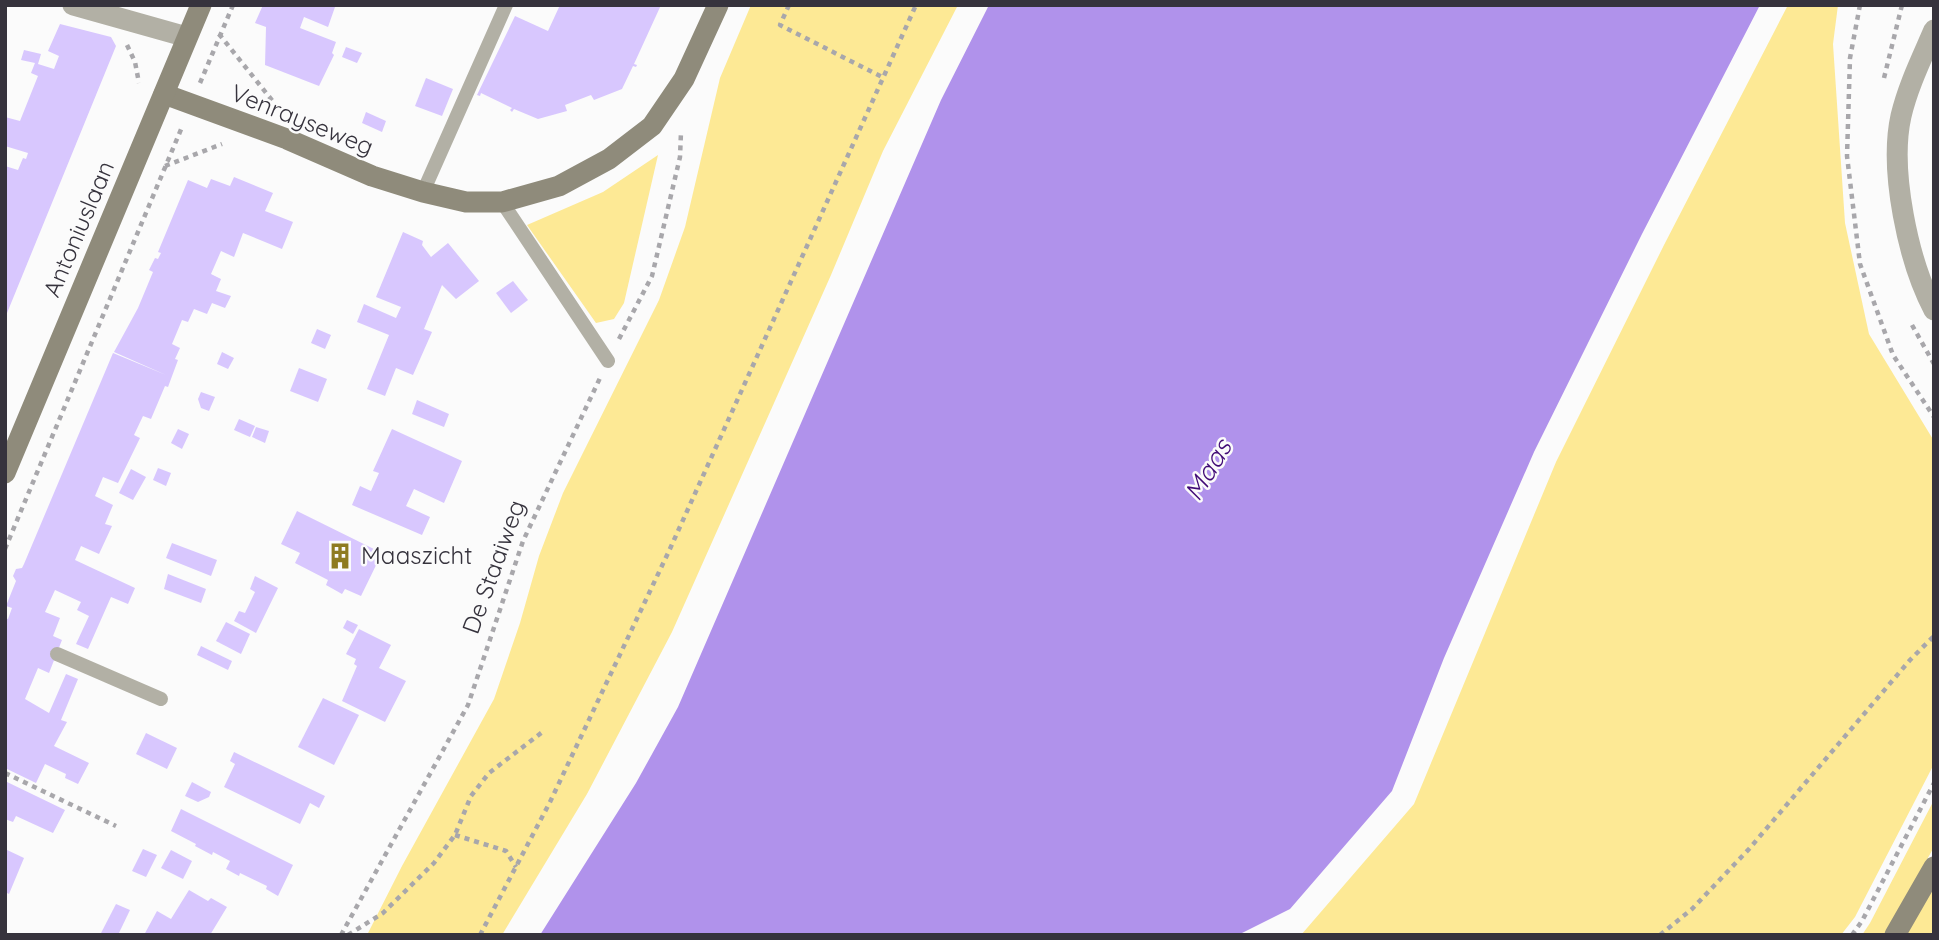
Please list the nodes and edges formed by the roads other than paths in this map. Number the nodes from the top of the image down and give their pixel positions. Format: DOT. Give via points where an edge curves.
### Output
graph roads {
  1 [pos="73,5"];
  2 [pos="201,5"];
  3 [pos="506,5"];
  4 [pos="718,5"];
  5 [pos="1934,30"];
  6 [pos="187,37"];
  7 [pos="164,94"];
  8 [pos="423,192"];
  9 [pos="502,202"];
  10 [pos="1934,310"];
  11 [pos="608,362"];
  12 [pos="5,473"];
  13 [pos="57,654"];
  14 [pos="161,699"];
  15 [pos="1934,867"];
  16 [pos="1895,935"];
  1 -- 6 [label="street"];
  2 -- 6 [label="street, Antoniuslaan"];
  3 -- 8 [label="lane"];
  4 -- 9 [label="street, Venrayseweg" via="684,79 652,126 609,159 559,186"];
  5 -- 10 [label="street" via="1907,93 1897,139 1897,172 1912,252"];
  6 -- 7 [label="street, Antoniuslaan"];
  7 -- 8 [label="street, Venrayseweg"];
  7 -- 12 [label="street, Antoniuslaan"];
  8 -- 9 [label="street, Venrayseweg" via="466,202"];
  9 -- 11 [label="lane"];
  13 -- 14 [label="lane"];
  15 -- 16 [label="street"];
}
